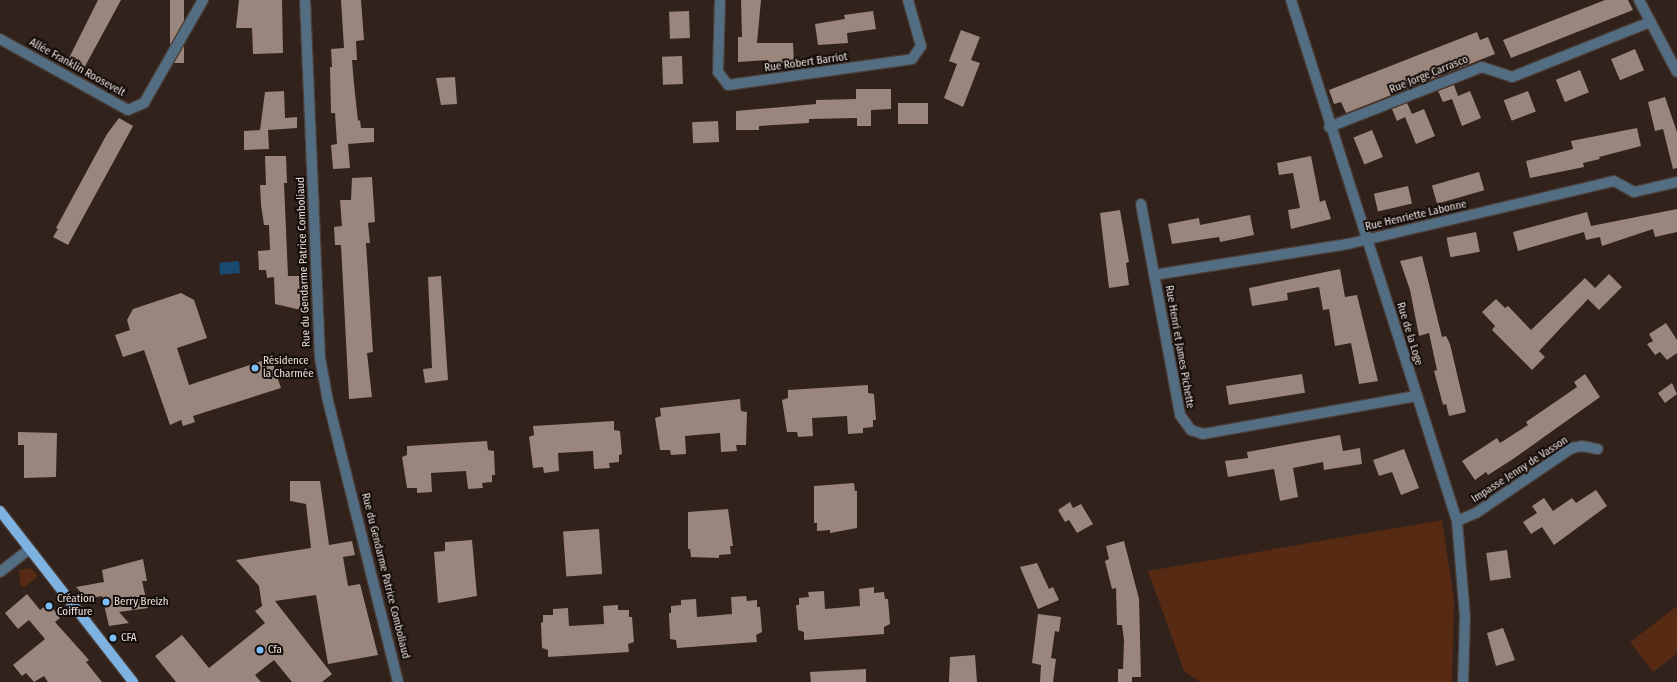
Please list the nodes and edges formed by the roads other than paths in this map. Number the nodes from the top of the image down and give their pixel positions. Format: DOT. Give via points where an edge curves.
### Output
graph roads {
  1 [pos="203,0"];
  2 [pos="305,0"];
  3 [pos="720,0"];
  4 [pos="908,0"];
  5 [pos="1291,0"];
  6 [pos="1639,0"];
  7 [pos="1650,22"];
  8 [pos="0,39"];
  9 [pos="1677,72"];
  10 [pos="1329,127"];
  11 [pos="1677,182"];
  12 [pos="1141,204"];
  13 [pos="1367,240"];
  14 [pos="1154,276"];
  15 [pos="1416,396"];
  16 [pos="1598,449"];
  17 [pos="0,511"];
  18 [pos="1457,521"];
  19 [pos="28,550"];
  20 [pos="0,572"];
  21 [pos="134,682"];
  22 [pos="398,682"];
  23 [pos="1463,682"];
  1 -- 8 [label="street, Allée Franklin Roosevelt" via="144,103 128,110"];
  2 -- 22 [label="street, Rue du Gendarme Patrice Comboliaud" via="320,358 328,401"];
  3 -- 4 [label="street, Rue Robert Barriot" via="718,72 728,85 912,59 921,46"];
  5 -- 10 [label="street, Rue de la Loge"];
  6 -- 7 [label="street"];
  7 -- 9 [label="street"];
  7 -- 10 [label="street, Rue Jorge Carrasco" via="1512,77 1482,67"];
  10 -- 13 [label="street, Rue de la Loge"];
  11 -- 13 [label="street, Rue Henriette Labonne" via="1634,192 1614,181"];
  12 -- 14 [label="street, Rue Henri et James Pichette"];
  13 -- 14 [label="street, Rue Henriette Labonne"];
  13 -- 15 [label="street, Rue de la Loge"];
  14 -- 15 [label="street, Rue Henri et James Pichette" via="1180,415 1191,430 1203,434"];
  15 -- 18 [label="street, Rue de la Loge"];
  16 -- 18 [label="street, Impasse Jenny de Vasson" via="1582,446 1572,448 1476,513"];
  17 -- 19 [label="main road"];
  18 -- 23 [label="street, Rue de la Loge" via="1465,616"];
  19 -- 20 [label="street"];
  19 -- 21 [label="main road"];
}
